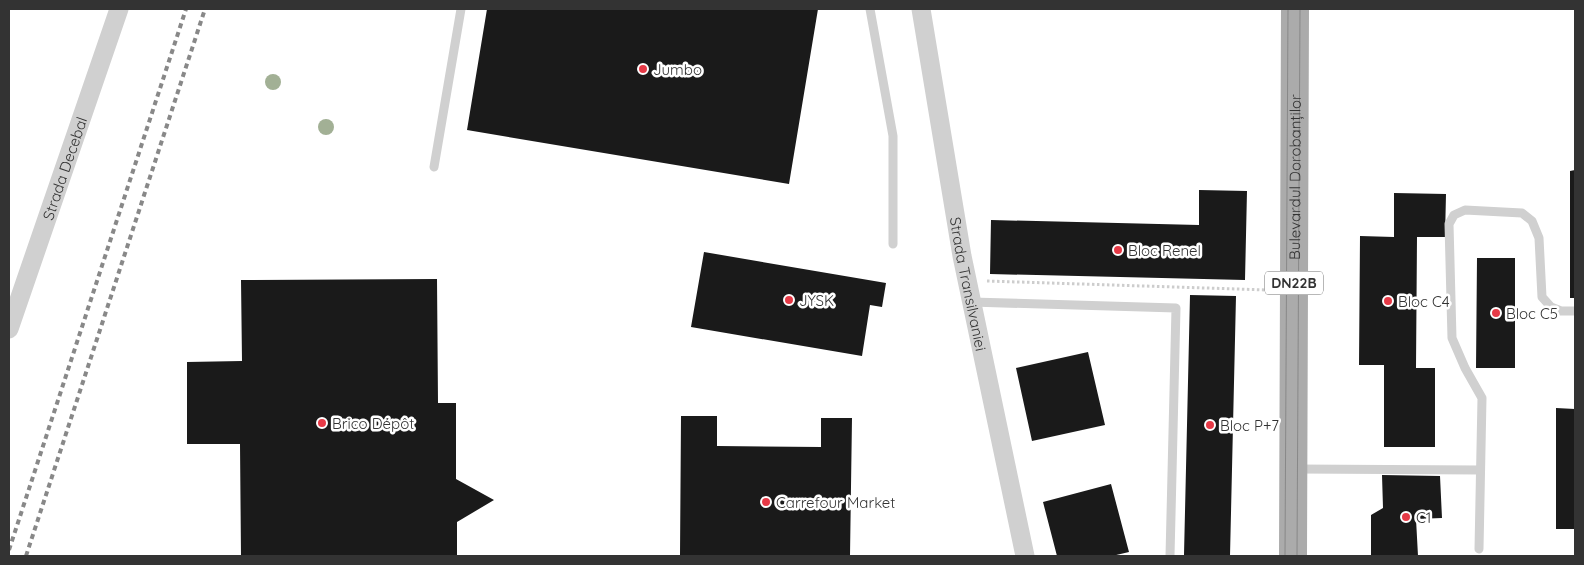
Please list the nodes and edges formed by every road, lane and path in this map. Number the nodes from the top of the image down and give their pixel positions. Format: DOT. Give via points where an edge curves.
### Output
graph roads {
  1 [pos="119,9"];
  2 [pos="461,9"];
  3 [pos="870,9"];
  4 [pos="921,9"];
  5 [pos="1295,9"];
  6 [pos="434,167"];
  7 [pos="893,244"];
  8 [pos="967,280"];
  9 [pos="1294,291"];
  10 [pos="971,302"];
  11 [pos="1575,311"];
  12 [pos="9,329"];
  13 [pos="1294,469"];
  14 [pos="1480,470"];
  15 [pos="1478,549"];
  16 [pos="1024,556"];
  17 [pos="1170,556"];
  18 [pos="1293,556"];
  1 -- 12 [label="street, Strada Decebal"];
  2 -- 6 [label="lane"];
  3 -- 7 [label="lane" via="892,136"];
  4 -- 8 [label="street, Strada Transilvaniei"];
  5 -- 9 [label="main road, Bulevardul Dorobanților / DN22B"];
  8 -- 9 [label="path"];
  8 -- 10 [label="street, Strada Transilvaniei"];
  9 -- 13 [label="main road, Bulevardul Dorobanților / DN22B"];
  10 -- 16 [label="street, Strada Transilvaniei"];
  10 -- 17 [label="lane" via="1176,308"];
  11 -- 14 [label="lane" via="1551,307 1542,297 1539,238 1532,222 1522,213 1464,210 1454,215 1449,224 1452,338 1482,398"];
  13 -- 14 [label="lane"];
  13 -- 18 [label="main road, Bulevardul Dorobanților / DN22B"];
  14 -- 15 [label="lane"];
}
